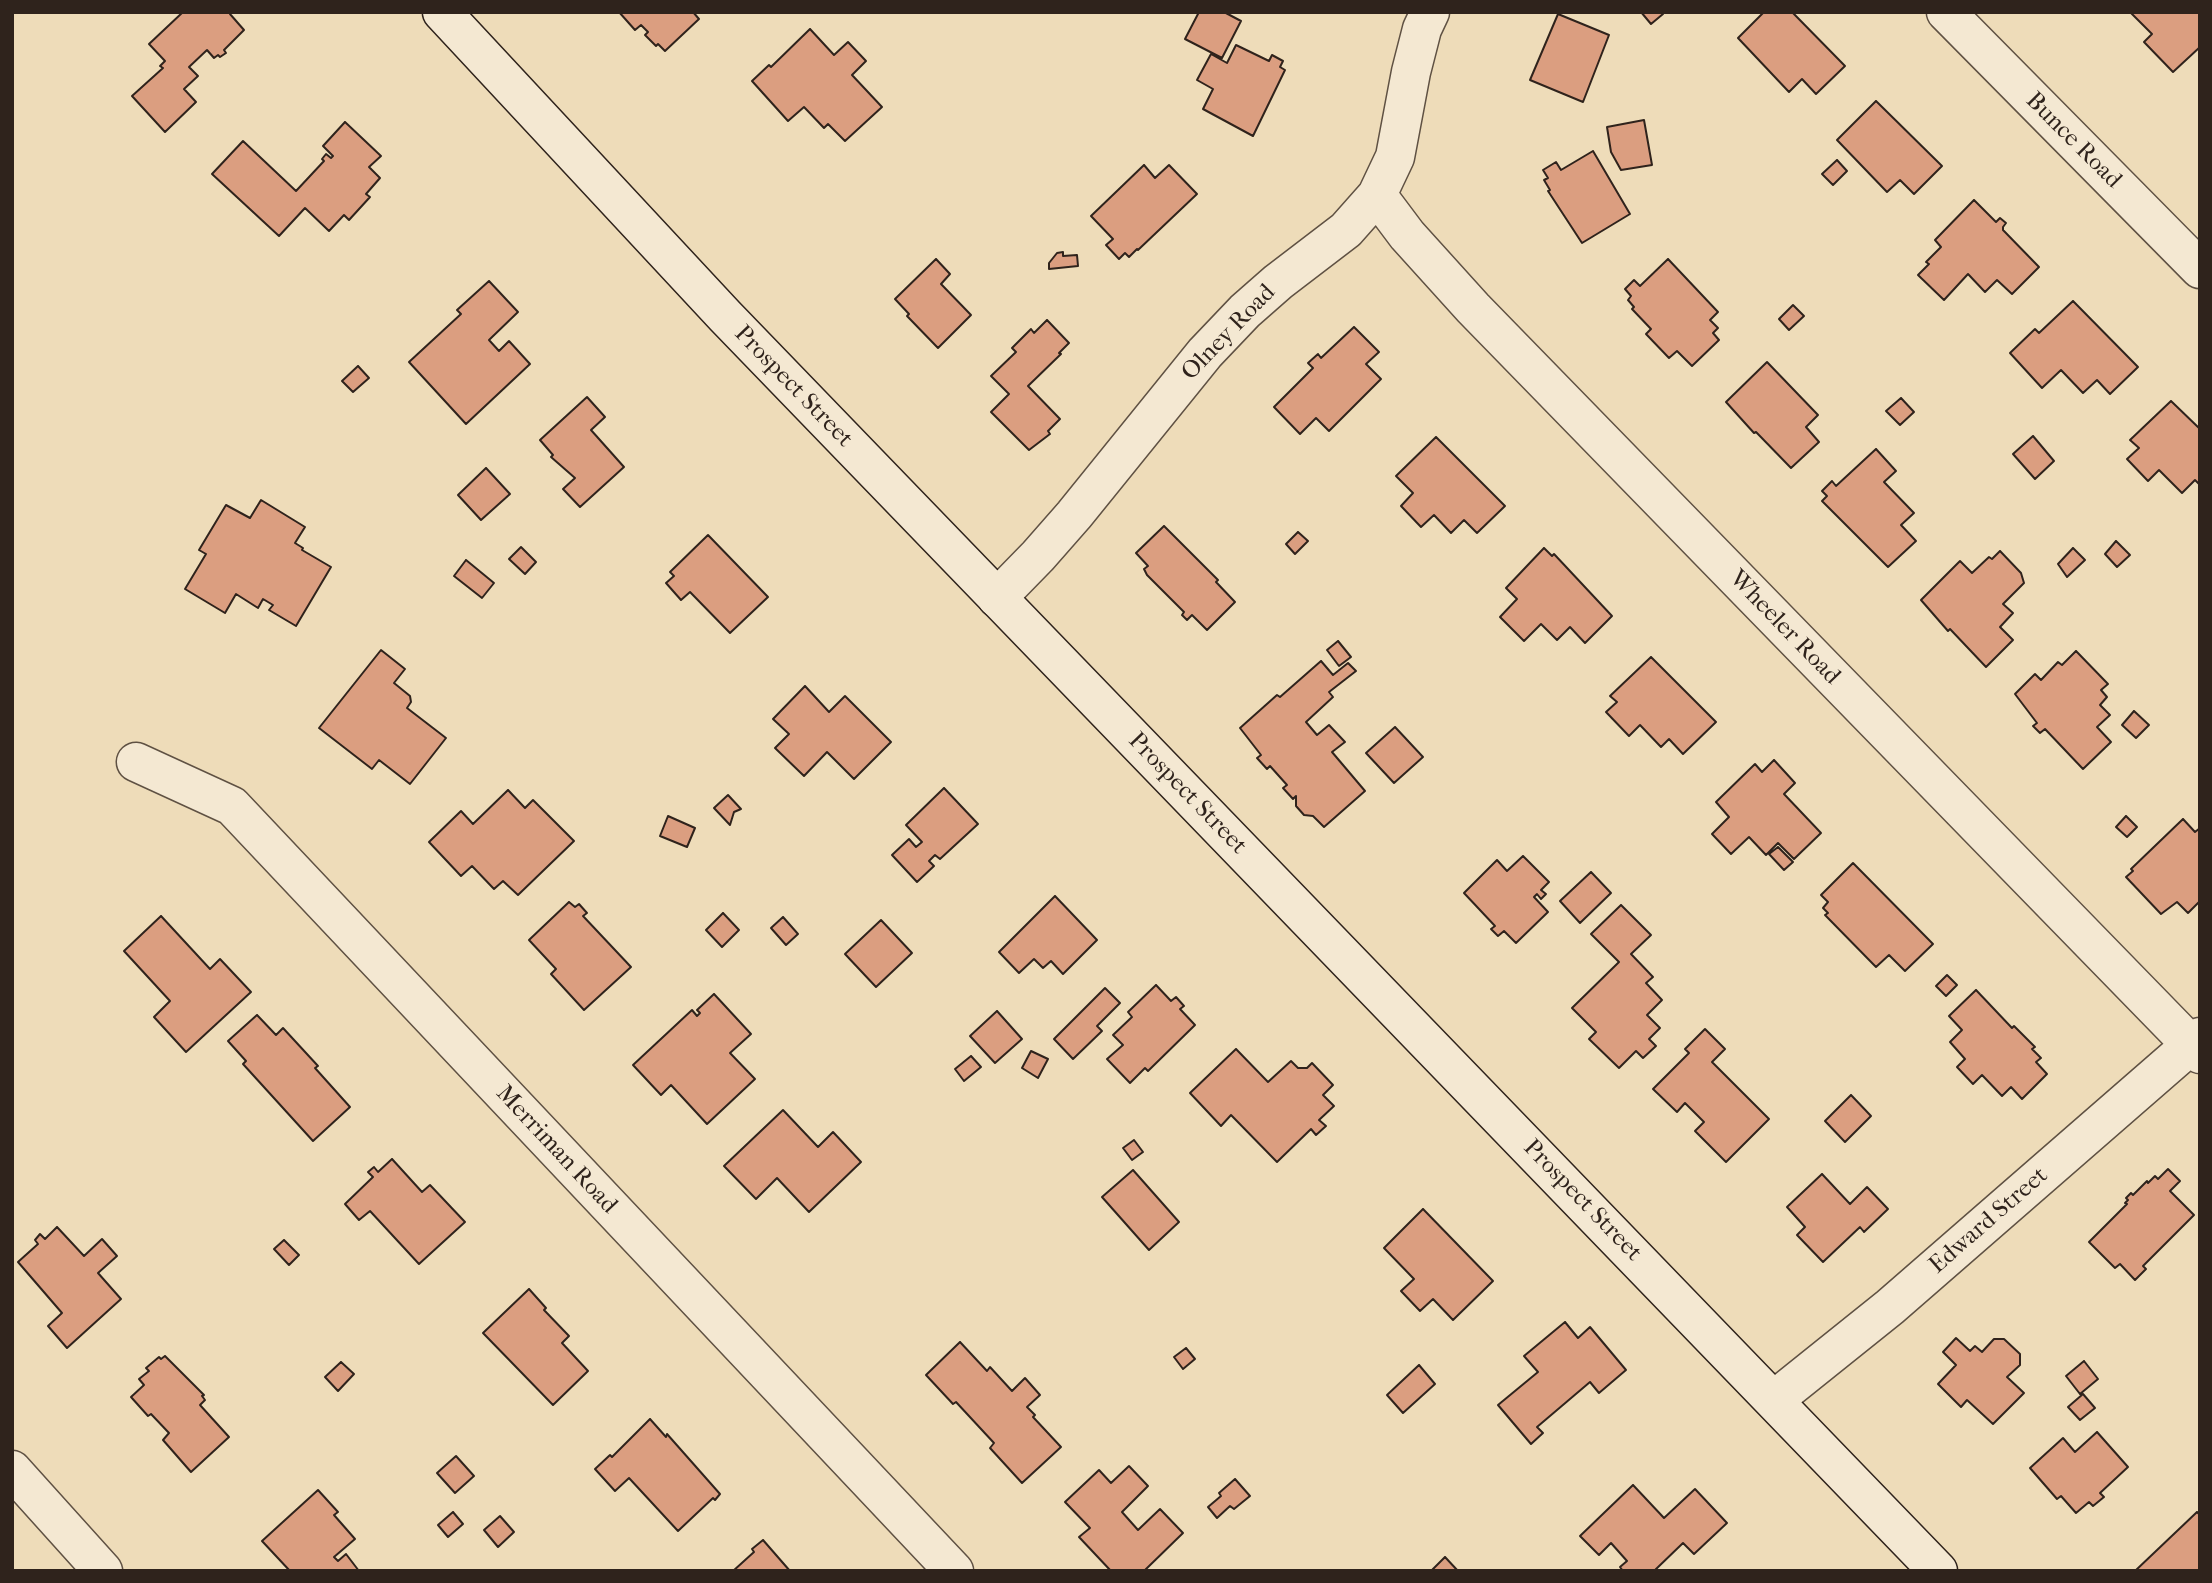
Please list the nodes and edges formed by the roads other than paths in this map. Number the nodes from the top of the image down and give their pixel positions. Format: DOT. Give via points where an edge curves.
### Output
graph roads {
  1 [pos="442,12"];
  2 [pos="1430,12"];
  3 [pos="1946,12"];
  4 [pos="1377,194"];
  5 [pos="2200,269"];
  6 [pos="997,598"];
  7 [pos="136,762"];
  8 [pos="2197,1045"];
  9 [pos="1774,1399"];
  10 [pos="12,1470"];
  11 [pos="103,1571"];
  12 [pos="954,1571"];
  13 [pos="1938,1571"];
  1 -- 6 [label="street, Prospect Street" via="725,316"];
  2 -- 4 [label="street, Olney Road" via="1411,72 1395,157"];
  3 -- 5 [label="street, Bunce Road"];
  4 -- 6 [label="street, Olney Road" via="1346,230 1270,289 1205,353 1074,515"];
  4 -- 8 [label="street, Wheeler Road" via="1473,308"];
  6 -- 9 [label="street, Prospect Street"];
  7 -- 12 [label="street, Merriman Road" via="232,806"];
  8 -- 9 [label="street, Edward Street"];
  9 -- 13 [label="street, Prospect Street"];
  10 -- 11 [label="street"];
}
